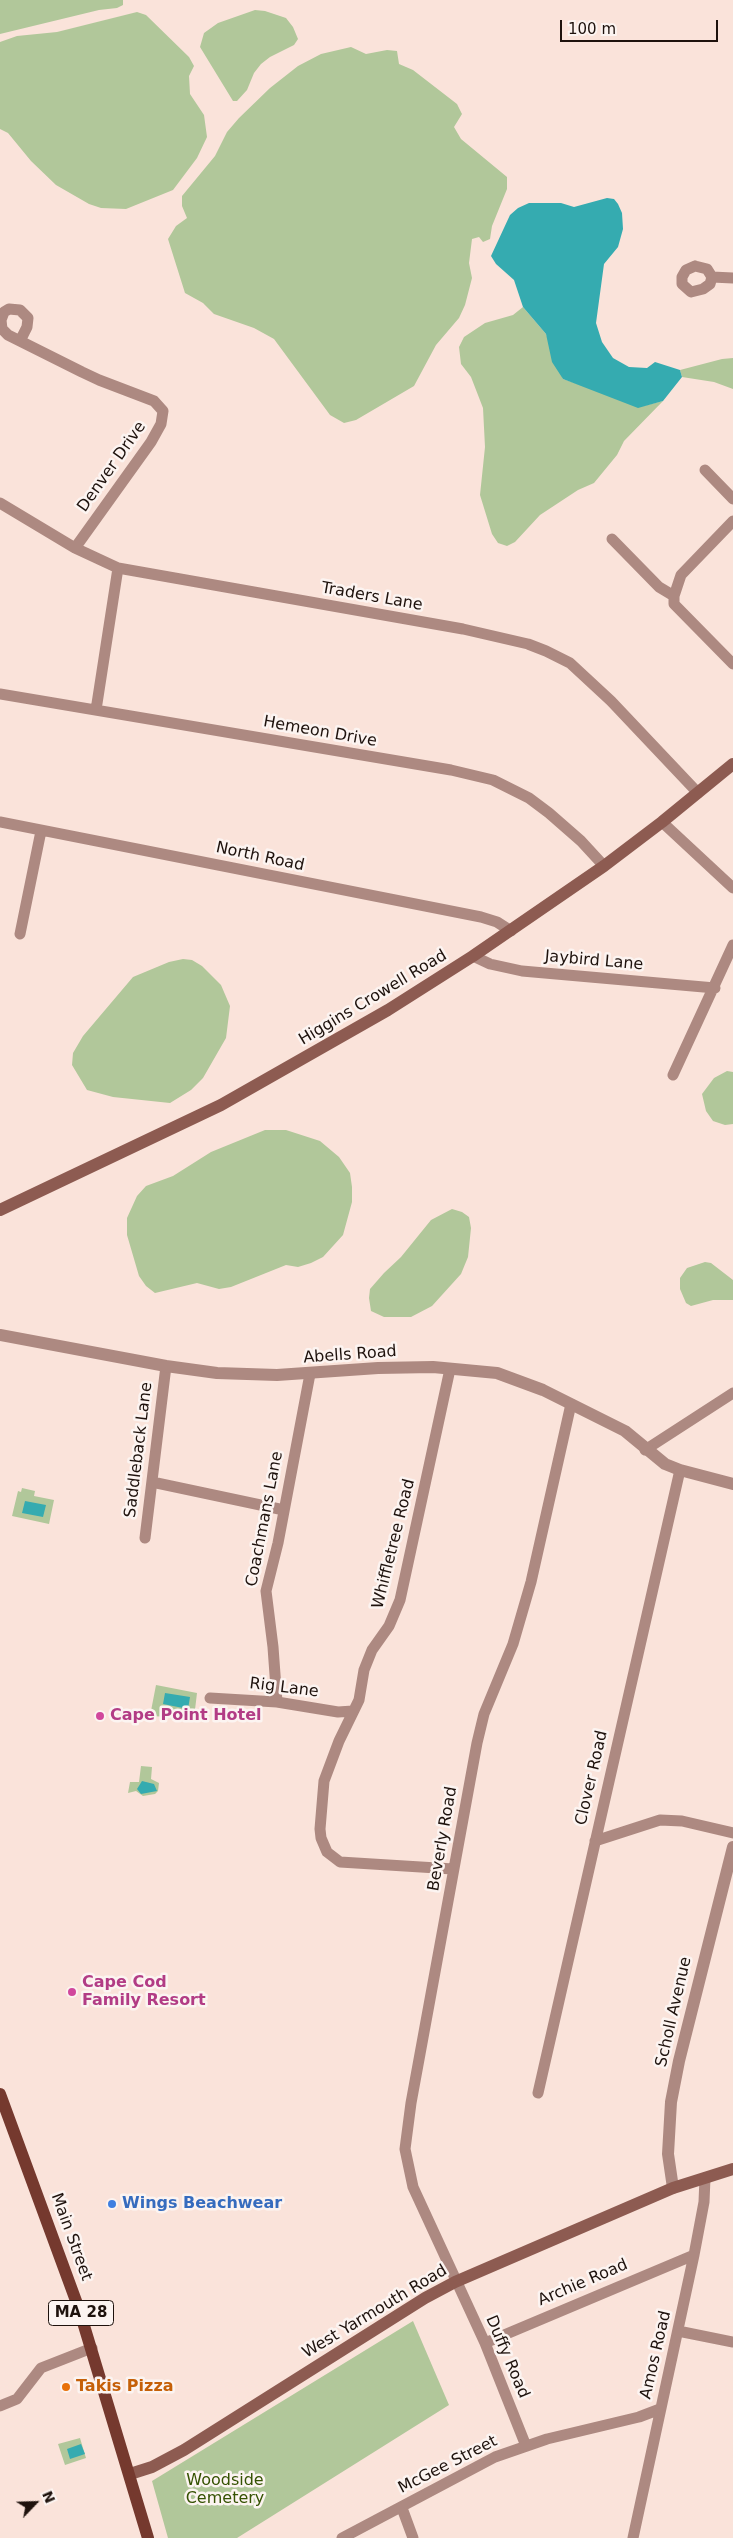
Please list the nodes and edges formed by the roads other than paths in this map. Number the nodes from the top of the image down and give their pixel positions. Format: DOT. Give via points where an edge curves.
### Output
graph roads {
  1 [pos="712,277"];
  2 [pos="733,278"];
  3 [pos="20,340"];
  4 [pos="706,470"];
  5 [pos="733,499"];
  6 [pos="0,503"];
  7 [pos="733,521"];
  8 [pos="612,539"];
  9 [pos="75,548"];
  10 [pos="118,568"];
  11 [pos="674,596"];
  12 [pos="733,664"];
  13 [pos="0,694"];
  14 [pos="96,710"];
  15 [pos="733,764"];
  16 [pos="698,793"];
  17 [pos="0,822"];
  18 [pos="662,822"];
  19 [pos="41,831"];
  20 [pos="604,866"];
  21 [pos="733,888"];
  22 [pos="510,931"];
  23 [pos="20,934"];
  24 [pos="733,945"];
  25 [pos="473,956"];
  26 [pos="714,988"];
  27 [pos="673,1075"];
  28 [pos="0,1210"];
  29 [pos="0,1335"];
  30 [pos="166,1366"];
  31 [pos="450,1369"];
  32 [pos="310,1374"];
  33 [pos="733,1393"];
  34 [pos="571,1404"];
  35 [pos="645,1450"];
  36 [pos="680,1470"];
  37 [pos="152,1482"];
  38 [pos="733,1484"];
  39 [pos="284,1510"];
  40 [pos="145,1538"];
  41 [pos="210,1698"];
  42 [pos="277,1702"];
  43 [pos="353,1711"];
  44 [pos="733,1833"];
  45 [pos="594,1841"];
  46 [pos="733,1847"];
  47 [pos="453,1870"];
  48 [pos="538,2093"];
  49 [pos="0,2094"];
  50 [pos="733,2169"];
  51 [pos="705,2178"];
  52 [pos="673,2188"];
  53 [pos="694,2255"];
  54 [pos="455,2282"];
  55 [pos="678,2331"];
  56 [pos="733,2342"];
  57 [pos="485,2343"];
  58 [pos="92,2348"];
  59 [pos="0,2406"];
  60 [pos="660,2409"];
  61 [pos="526,2446"];
  62 [pos="130,2474"];
  63 [pos="402,2508"];
  64 [pos="148,2538"];
  65 [pos="342,2538"];
  66 [pos="413,2538"];
  67 [pos="632,2538"];
  1 -- 2 [label="street"];
  3 -- 9 [label="street, Denver Drive" via="99,380 154,401 162,411 163,420 151,442"];
  4 -- 5 [label="street"];
  6 -- 9 [label="street, Traders Lane"];
  7 -- 11 [label="street" via="681,575"];
  8 -- 11 [label="street" via="659,587"];
  9 -- 10 [label="street, Traders Lane"];
  10 -- 14 [label="street"];
  10 -- 16 [label="street, Traders Lane" via="463,629 528,644 570,663"];
  11 -- 12 [label="street" via="674,604"];
  13 -- 14 [label="street, Hemeon Drive"];
  14 -- 20 [label="street, Hemeon Drive" via="451,770 493,780 529,798 549,813"];
  15 -- 16 [label="main road, Higgins Crowell Road"];
  16 -- 18 [label="main road, Higgins Crowell Road"];
  17 -- 19 [label="street, North Road"];
  18 -- 20 [label="main road, Higgins Crowell Road"];
  18 -- 21 [label="street"];
  19 -- 22 [label="street, North Road" via="481,917 498,922"];
  19 -- 23 [label="street"];
  20 -- 22 [label="main road, Higgins Crowell Road"];
  22 -- 25 [label="main road, Higgins Crowell Road"];
  24 -- 26 [label="street"];
  25 -- 26 [label="street, Jaybird Lane" via="490,964 522,971"];
  25 -- 28 [label="main road, Higgins Crowell Road" via="354,1031 268,1080"];
  26 -- 27 [label="street"];
  29 -- 30 [label="street, Abells Road"];
  30 -- 32 [label="street, Abells Road" via="258,1376"];
  30 -- 37 [label="street, Saddleback Lane"];
  31 -- 32 [label="street, Abells Road" via="378,1368"];
  31 -- 34 [label="street, Abells Road" via="497,1373"];
  31 -- 43 [label="street, Whiffletree Road" via="400,1600 389,1626 372,1650"];
  32 -- 39 [label="street, Coachmans Lane"];
  33 -- 35 [label="street"];
  34 -- 35 [label="street, Abells Road" via="625,1431"];
  34 -- 47 [label="street, Beverly Road" via="531,1582 513,1644 484,1714 476,1743"];
  35 -- 36 [label="street, Abells Road"];
  36 -- 38 [label="street, Abells Road"];
  36 -- 45 [label="street, Clover Road"];
  37 -- 39 [label="street"];
  37 -- 40 [label="street, Saddleback Lane"];
  39 -- 42 [label="street, Coachmans Lane" via="266,1591"];
  41 -- 42 [label="street, Rig Lane"];
  42 -- 43 [label="street, Rig Lane" via="338,1712"];
  43 -- 47 [label="street, Whiffletree Road" via="324,1781 320,1829 327,1852 340,1862"];
  44 -- 45 [label="street" via="660,1820"];
  45 -- 48 [label="street, Clover Road"];
  46 -- 52 [label="street, Scholl Avenue" via="671,2102 668,2154"];
  47 -- 54 [label="street, Beverly Road" via="405,2149 410,2177"];
  49 -- 58 [label="main road, Main Street / MA 28" via="59,2248"];
  50 -- 51 [label="main road, West Yarmouth Road"];
  51 -- 52 [label="main road, West Yarmouth Road"];
  51 -- 53 [label="street, Amos Road"];
  52 -- 54 [label="main road, West Yarmouth Road"];
  53 -- 55 [label="street, Amos Road"];
  53 -- 57 [label="street, Archie Road"];
  54 -- 57 [label="street, Duffy Road"];
  54 -- 62 [label="main road, West Yarmouth Road" via="424,2298 184,2450 152,2467"];
  55 -- 56 [label="street"];
  55 -- 60 [label="street, Amos Road"];
  57 -- 61 [label="street, Duffy Road"];
  58 -- 59 [label="street" via="41,2368 17,2399"];
  58 -- 62 [label="main road, Main Street / MA 28"];
  60 -- 61 [label="street, McGee Street" via="639,2418"];
  60 -- 67 [label="street, Amos Road"];
  61 -- 63 [label="street, McGee Street" via="495,2457"];
  62 -- 64 [label="main road, Main Street / MA 28"];
  63 -- 65 [label="street, McGee Street"];
  63 -- 66 [label="street"];
}
